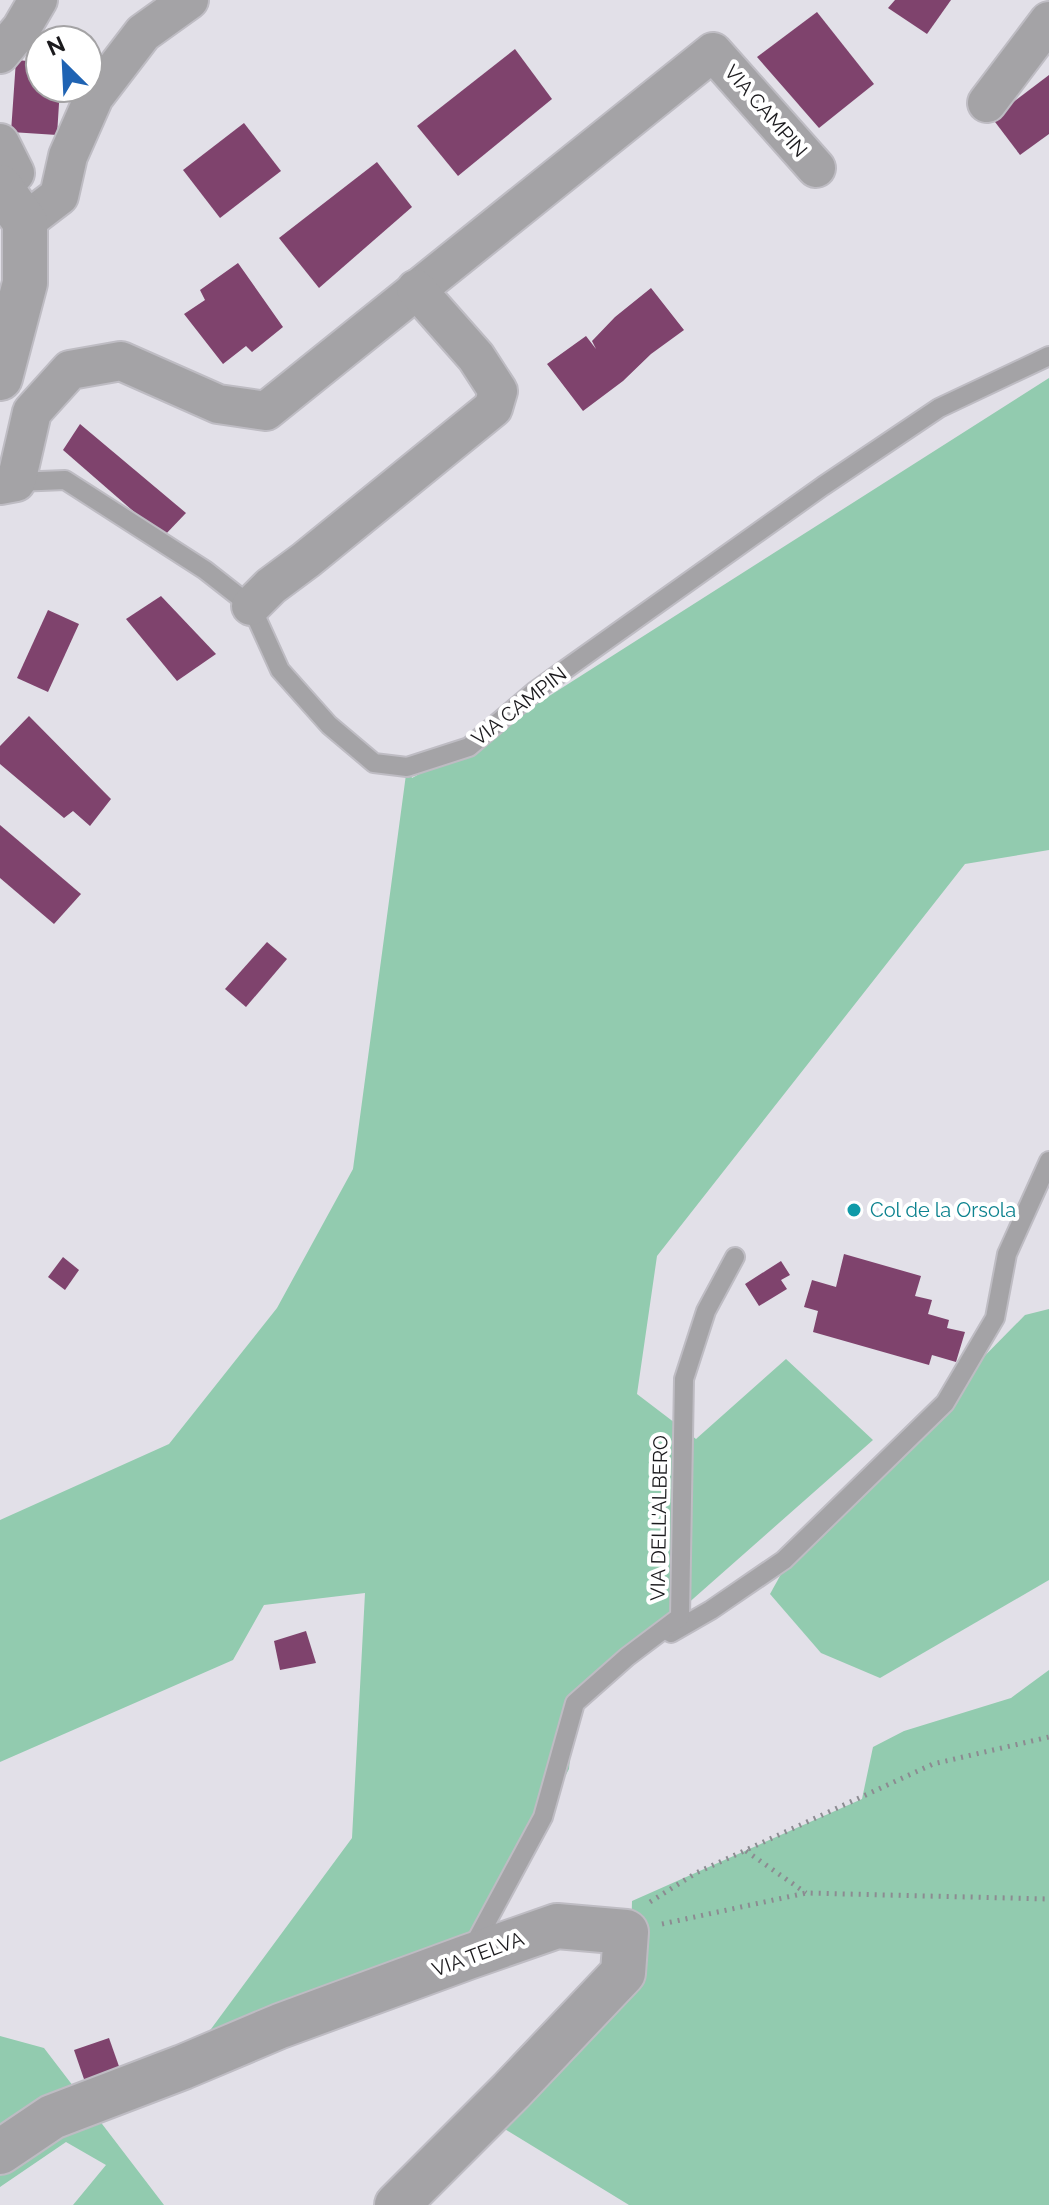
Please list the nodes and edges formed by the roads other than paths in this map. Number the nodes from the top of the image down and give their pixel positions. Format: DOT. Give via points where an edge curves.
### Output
graph roads {
  1 [pos="38,0"];
  2 [pos="189,0"];
  3 [pos="1049,21"];
  4 [pos="0,54"];
  5 [pos="987,103"];
  6 [pos="0,143"];
  7 [pos="816,168"];
  8 [pos="0,187"];
  9 [pos="25,222"];
  10 [pos="416,289"];
  11 [pos="1049,356"];
  12 [pos="0,378"];
  13 [pos="8,483"];
  14 [pos="251,606"];
  15 [pos="1049,1161"];
  16 [pos="735,1257"];
  17 [pos="627,1657"];
  18 [pos="468,1957"];
  19 [pos="0,2152"];
  20 [pos="397,2205"];
  1 -- 4 [label="street"];
  2 -- 9 [label="street" via="143,33 94,97 68,156 59,196"];
  3 -- 5 [label="street"];
  6 -- 8 [label="street" via="15,173"];
  7 -- 10 [label="street, VIA CAMPIN" via="713,52"];
  8 -- 9 [label="street"];
  9 -- 12 [label="street"];
  10 -- 13 [label="street, VIA CAMPIN" via="266,411 218,404 121,361 70,370 32,412"];
  10 -- 14 [label="street" via="476,357 498,391 493,408"];
  11 -- 14 [label="lane, VIA CAMPIN" via="939,408 823,486 535,691 469,747 407,767 374,763 329,725 280,670"];
  13 -- 14 [label="lane" via="65,480 205,570"];
  15 -- 17 [label="lane" via="1007,1254 995,1318 945,1403 784,1560 711,1610"];
  16 -- 17 [label="lane, VIA DELL'ALBERO" via="706,1311 684,1379 680,1617"];
  17 -- 18 [label="lane, VIA DELL'ALBERO" via="575,1703 543,1817"];
  18 -- 19 [label="street, VIA TELVA" via="52,2117"];
  18 -- 20 [label="street, VIA TELVA" via="557,1926 615,1931 623,1973"];
}
